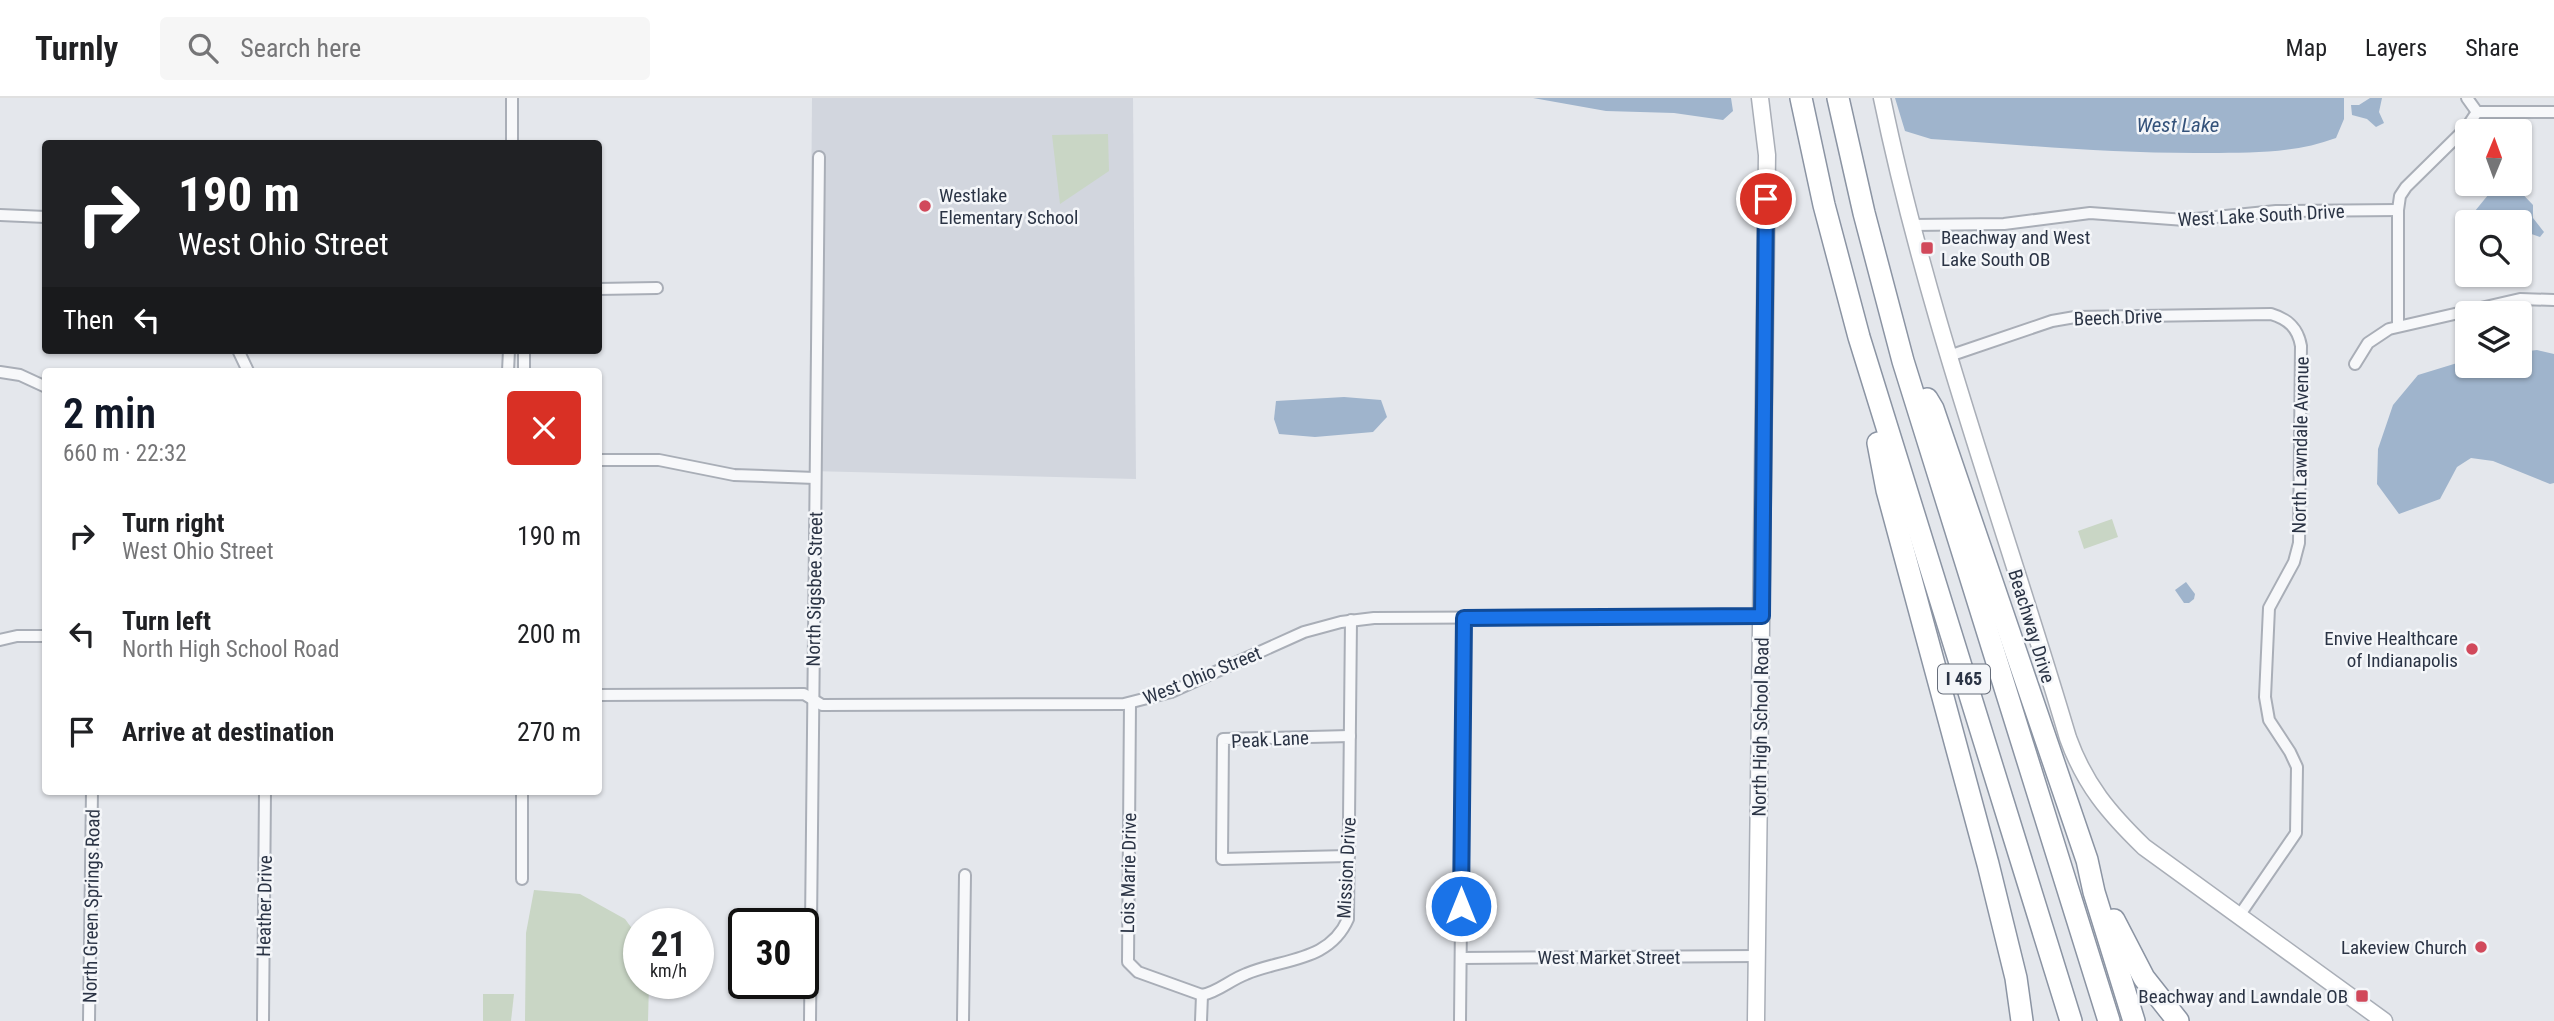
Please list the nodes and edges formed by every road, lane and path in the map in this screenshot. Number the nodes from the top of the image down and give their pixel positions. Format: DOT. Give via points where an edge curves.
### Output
graph roads {
  1 [pos="512,98"];
  2 [pos="1760,98"];
  3 [pos="1801,98"];
  4 [pos="1838,98"];
  5 [pos="1882,98"];
  6 [pos="2468,98"];
  7 [pos="2477,112"];
  8 [pos="2554,112"];
  9 [pos="512,140"];
  10 [pos="819,157"];
  11 [pos="2398,210"];
  12 [pos="0,215"];
  13 [pos="42,217"];
  14 [pos="1912,225"];
  15 [pos="657,288"];
  16 [pos="602,289"];
  17 [pos="2554,300"];
  18 [pos="2290,322"];
  19 [pos="2398,326"];
  20 [pos="1859,337"];
  21 [pos="1950,356"];
  22 [pos="1903,361"];
  23 [pos="2355,364"];
  24 [pos="0,372"];
  25 [pos="42,385"];
  26 [pos="602,460"];
  27 [pos="815,478"];
  28 [pos="1762,616"];
  29 [pos="1464,618"];
  30 [pos="1351,620"];
  31 [pos="42,636"];
  32 [pos="0,640"];
  33 [pos="602,695"];
  34 [pos="812,699"];
  35 [pos="1130,703"];
  36 [pos="1350,736"];
  37 [pos="92,795"];
  38 [pos="265,795"];
  39 [pos="522,795"];
  40 [pos="1349,856"];
  41 [pos="2087,860"];
  42 [pos="965,875"];
  43 [pos="522,879"];
  44 [pos="2239,916"];
  45 [pos="1757,956"];
  46 [pos="1461,958"];
  47 [pos="1202,995"];
  48 [pos="89,1021"];
  49 [pos="263,1021"];
  50 [pos="810,1021"];
  51 [pos="963,1021"];
  52 [pos="1201,1021"];
  53 [pos="1460,1021"];
  54 [pos="1756,1021"];
  55 [pos="2022,1021"];
  56 [pos="2071,1021"];
  57 [pos="2109,1021"];
  58 [pos="2134,1021"];
  59 [pos="2178,1021"];
  60 [pos="2384,1021"];
  1 -- 9 [label="street"];
  2 -- 28 [label="street, North High School Road" via="1767,155"];
  3 -- 20 [label="highway, I 465"];
  4 -- 22 [label="highway, I 465"];
  5 -- 14 [label="street, Beachway Drive"];
  6 -- 7 [label="street"];
  7 -- 8 [label="street"];
  7 -- 11 [label="street" via="2468,127 2404,190"];
  10 -- 27 [label="street, North Sigsbee Street"];
  11 -- 14 [label="street, West Lake South Drive" via="2276,211 2185,220 2091,213 2004,224"];
  11 -- 19 [label="street"];
  12 -- 13 [label="street"];
  14 -- 21 [label="street, Beachway Drive"];
  15 -- 16 [label="street"];
  17 -- 19 [label="street" via="2520,299"];
  18 -- 21 [label="street, Beech Drive" via="2266,313 2075,317"];
  18 -- 44 [label="street, North Lawndale Avenue" via="2301,346 2299,543 2267,613 2265,701 2272,727 2297,767 2296,833"];
  19 -- 23 [label="street" via="2376,336"];
  20 -- 55 [label="highway" via="1887,490 1988,864"];
  20 -- 56 [label="highway, I 465"];
  21 -- 44 [label="street, Beachway Drive" via="2068,738 2083,773 2132,837"];
  22 -- 41 [label="highway" via="1933,409"];
  22 -- 57 [label="highway, I 465"];
  24 -- 25 [label="street"];
  26 -- 27 [label="street" via="659,460 734,475"];
  27 -- 34 [label="street, North Sigsbee Street"];
  28 -- 29 [label="street, West Ohio Street"];
  28 -- 45 [label="street, North High School Road"];
  29 -- 30 [label="street, West Ohio Street"];
  29 -- 46 [label="street"];
  30 -- 35 [label="street, West Ohio Street" via="1304,632 1171,692"];
  30 -- 36 [label="street, Mission Drive"];
  31 -- 32 [label="street"];
  33 -- 34 [label="street, West Ohio Street" via="804,694"];
  34 -- 35 [label="street, West Ohio Street" via="822,705"];
  34 -- 50 [label="street, North Sigsbee Street"];
  35 -- 47 [label="street, Lois Marie Drive" via="1128,962 1138,972"];
  36 -- 40 [label="street, Mission Drive"];
  36 -- 40 [label="street, Peak Lane" via="1223,739 1222,859"];
  37 -- 48 [label="street, North Green Springs Road"];
  38 -- 49 [label="street, Heather Drive"];
  39 -- 43 [label="street"];
  40 -- 47 [label="street, Mission Drive" via="1348,919 1332,943 1316,954 1256,970"];
  41 -- 58 [label="highway"];
  41 -- 59 [label="highway" via="2127,948"];
  42 -- 51 [label="street"];
  44 -- 60 [label="street, Beachway Drive"];
  45 -- 46 [label="street, West Market Street"];
  45 -- 54 [label="street, North High School Road"];
  46 -- 53 [label="street"];
  47 -- 52 [label="street"];
}
